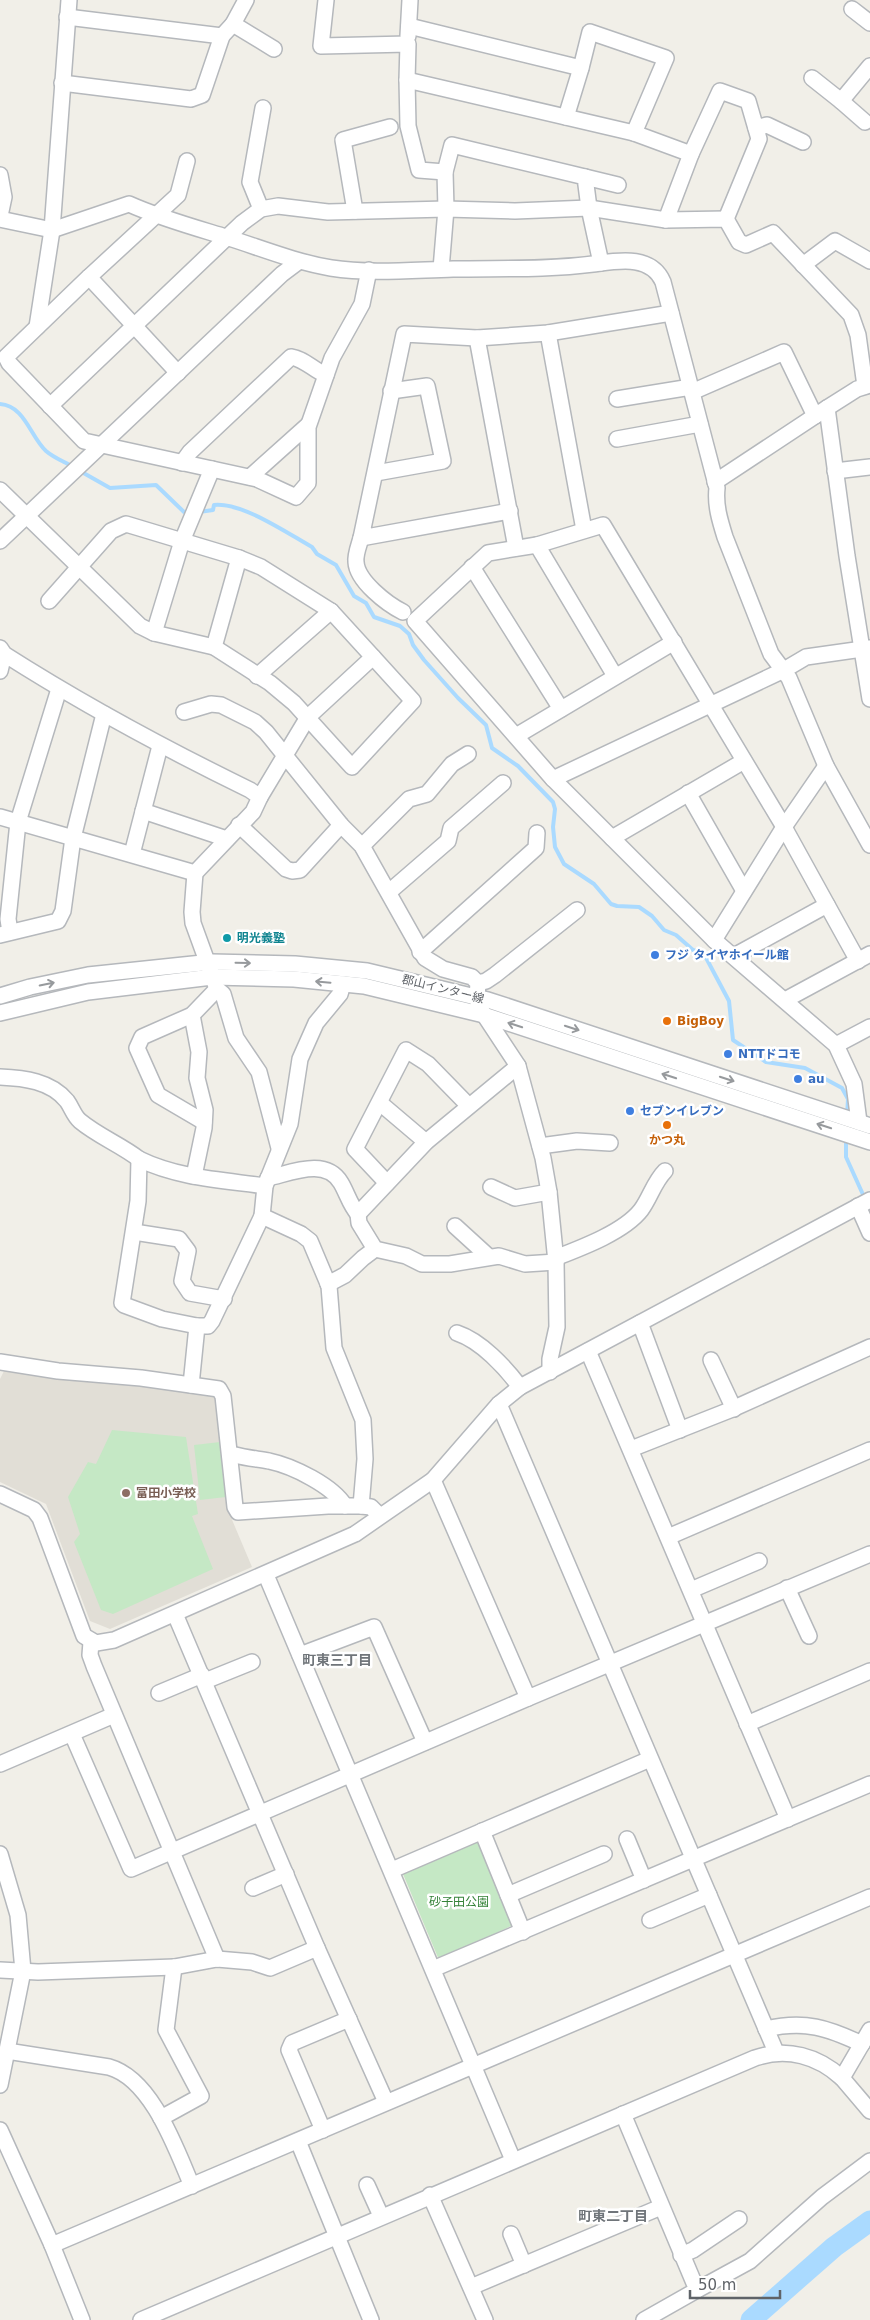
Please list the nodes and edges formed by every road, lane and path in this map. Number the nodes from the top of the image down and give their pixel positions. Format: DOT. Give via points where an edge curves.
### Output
graph roads {
  1 [pos="69,0"];
  2 [pos="246,0"];
  3 [pos="326,0"];
  4 [pos="410,0"];
  5 [pos="852,10"];
  6 [pos="67,17"];
  7 [pos="870,23"];
  8 [pos="233,24"];
  9 [pos="409,26"];
  10 [pos="222,36"];
  11 [pos="408,44"];
  12 [pos="274,50"];
  13 [pos="870,66"];
  14 [pos="581,68"];
  15 [pos="812,78"];
  16 [pos="407,80"];
  17 [pos="62,83"];
  18 [pos="841,101"];
  19 [pos="263,108"];
  20 [pos="566,117"];
  21 [pos="865,122"];
  22 [pos="390,127"];
  23 [pos="756,128"];
  24 [pos="634,133"];
  25 [pos="803,142"];
  26 [pos="691,154"];
  27 [pos="187,161"];
  28 [pos="446,172"];
  29 [pos="0,174"];
  30 [pos="585,177"];
  31 [pos="618,186"];
  32 [pos="589,208"];
  33 [pos="261,209"];
  34 [pos="446,209"];
  35 [pos="355,211"];
  36 [pos="156,216"];
  37 [pos="0,217"];
  38 [pos="726,219"];
  39 [pos="666,220"];
  40 [pos="52,230"];
  41 [pos="228,238"];
  42 [pos="870,261"];
  43 [pos="298,262"];
  44 [pos="601,263"];
  45 [pos="803,265"];
  46 [pos="442,269"];
  47 [pos="369,270"];
  48 [pos="89,277"];
  49 [pos="671,313"];
  50 [pos="870,325"];
  51 [pos="135,326"];
  52 [pos="37,327"];
  53 [pos="548,333"];
  54 [pos="858,335"];
  55 [pos="477,338"];
  56 [pos="178,373"];
  57 [pos="326,375"];
  58 [pos="867,385"];
  59 [pos="692,390"];
  60 [pos="391,391"];
  61 [pos="617,399"];
  62 [pos="50,406"];
  63 [pos="821,412"];
  64 [pos="308,424"];
  65 [pos="700,424"];
  66 [pos="617,439"];
  67 [pos="104,444"];
  68 [pos="182,463"];
  69 [pos="870,467"];
  70 [pos="212,469"];
  71 [pos="835,471"];
  72 [pos="376,473"];
  73 [pos="250,477"];
  74 [pos="715,482"];
  75 [pos="0,490"];
  76 [pos="510,511"];
  77 [pos="27,516"];
  78 [pos="584,530"];
  79 [pos="361,538"];
  80 [pos="0,541"];
  81 [pos="182,541"];
  82 [pos="537,545"];
  83 [pos="516,548"];
  84 [pos="239,558"];
  85 [pos="472,567"];
  86 [pos="79,568"];
  87 [pos="49,601"];
  88 [pos="331,611"];
  89 [pos="402,612"];
  90 [pos="154,633"];
  91 [pos="674,642"];
  92 [pos="214,647"];
  93 [pos="866,648"];
  94 [pos="2,651"];
  95 [pos="373,657"];
  96 [pos="784,670"];
  97 [pos="0,671"];
  98 [pos="257,676"];
  99 [pos="615,676"];
  100 [pos="59,689"];
  101 [pos="870,699"];
  102 [pos="711,703"];
  103 [pos="561,709"];
  104 [pos="184,712"];
  105 [pos="104,714"];
  106 [pos="308,717"];
  107 [pos="516,736"];
  108 [pos="160,746"];
  109 [pos="284,754"];
  110 [pos="468,754"];
  111 [pos="744,761"];
  112 [pos="826,766"];
  113 [pos="553,779"];
  114 [pos="503,783"];
  115 [pos="688,793"];
  116 [pos="260,797"];
  117 [pos="144,811"];
  118 [pos="0,817"];
  119 [pos="18,822"];
  120 [pos="239,825"];
  121 [pos="340,825"];
  122 [pos="784,827"];
  123 [pos="537,833"];
  124 [pos="73,838"];
  125 [pos="612,838"];
  126 [pos="227,839"];
  127 [pos="870,845"];
  128 [pos="362,846"];
  129 [pos="132,854"];
  130 [pos="196,873"];
  131 [pos="744,891"];
  132 [pos="389,892"];
  133 [pos="828,905"];
  134 [pos="577,910"];
  135 [pos="5,934"];
  136 [pos="714,940"];
  137 [pos="420,952"];
  138 [pos="734,956"];
  139 [pos="864,958"];
  140 [pos="206,962"];
  141 [pos="215,983"];
  142 [pos="343,984"];
  143 [pos="478,990"];
  144 [pos="0,996"];
  145 [pos="785,1000"];
  146 [pos="0,1014"];
  147 [pos="192,1015"];
  148 [pos="484,1015"];
  149 [pos="870,1027"];
  150 [pos="836,1044"];
  151 [pos="518,1066"];
  152 [pos="0,1077"];
  153 [pos="380,1103"];
  154 [pos="468,1105"];
  155 [pos="204,1122"];
  156 [pos="865,1124"];
  157 [pos="426,1142"];
  158 [pos="870,1142"];
  159 [pos="610,1143"];
  160 [pos="540,1146"];
  161 [pos="278,1148"];
  162 [pos="139,1159"];
  163 [pos="665,1171"];
  164 [pos="194,1176"];
  165 [pos="266,1182"];
  166 [pos="388,1183"];
  167 [pos="491,1187"];
  168 [pos="549,1192"];
  169 [pos="864,1203"];
  170 [pos="358,1214"];
  171 [pos="262,1216"];
  172 [pos="455,1226"];
  173 [pos="134,1232"];
  174 [pos="870,1232"];
  175 [pos="376,1249"];
  176 [pos="489,1257"];
  177 [pos="556,1260"];
  178 [pos="328,1284"];
  179 [pos="224,1299"];
  180 [pos="640,1323"];
  181 [pos="197,1326"];
  182 [pos="457,1333"];
  183 [pos="870,1347"];
  184 [pos="588,1350"];
  185 [pos="711,1360"];
  186 [pos="0,1362"];
  187 [pos="550,1372"];
  188 [pos="191,1386"];
  189 [pos="520,1387"];
  190 [pos="499,1404"];
  191 [pos="734,1408"];
  192 [pos="680,1430"];
  193 [pos="631,1448"];
  194 [pos="870,1450"];
  195 [pos="230,1456"];
  196 [pos="433,1480"];
  197 [pos="0,1494"];
  198 [pos="345,1506"];
  199 [pos="361,1506"];
  200 [pos="380,1516"];
  201 [pos="668,1537"];
  202 [pos="870,1554"];
  203 [pos="759,1561"];
  204 [pos="266,1575"];
  205 [pos="788,1588"];
  206 [pos="690,1590"];
  207 [pos="175,1614"];
  208 [pos="705,1623"];
  209 [pos="810,1636"];
  210 [pos="91,1642"];
  211 [pos="300,1655"];
  212 [pos="252,1662"];
  213 [pos="608,1664"];
  214 [pos="870,1671"];
  215 [pos="203,1678"];
  216 [pos="159,1693"];
  217 [pos="528,1698"];
  218 [pos="114,1715"];
  219 [pos="747,1724"];
  220 [pos="72,1734"];
  221 [pos="425,1742"];
  222 [pos="650,1759"];
  223 [pos="0,1764"];
  224 [pos="351,1775"];
  225 [pos="869,1787"];
  226 [pos="260,1813"];
  227 [pos="788,1819"];
  228 [pos="482,1831"];
  229 [pos="627,1839"];
  230 [pos="172,1851"];
  231 [pos="0,1854"];
  232 [pos="604,1854"];
  233 [pos="693,1860"];
  234 [pos="392,1870"];
  235 [pos="286,1874"];
  236 [pos="644,1880"];
  237 [pos="253,1888"];
  238 [pos="508,1895"];
  239 [pos="709,1895"];
  240 [pos="870,1897"];
  241 [pos="650,1920"];
  242 [pos="523,1932"];
  243 [pos="317,1948"];
  244 [pos="735,1954"];
  245 [pos="217,1959"];
  246 [pos="174,1968"];
  247 [pos="433,1969"];
  248 [pos="0,1970"];
  249 [pos="23,1971"];
  250 [pos="349,2019"];
  251 [pos="766,2029"];
  252 [pos="870,2030"];
  253 [pos="862,2044"];
  254 [pos="7,2051"];
  255 [pos="776,2052"];
  256 [pos="474,2065"];
  257 [pos="842,2078"];
  258 [pos="0,2085"];
  259 [pos="386,2102"];
  260 [pos="870,2111"];
  261 [pos="622,2114"];
  262 [pos="161,2118"];
  263 [pos="0,2130"];
  264 [pos="323,2130"];
  265 [pos="298,2141"];
  266 [pos="513,2160"];
  267 [pos="870,2161"];
  268 [pos="368,2185"];
  269 [pos="192,2186"];
  270 [pos="430,2195"];
  271 [pos="661,2208"];
  272 [pos="381,2216"];
  273 [pos="739,2219"];
  274 [pos="511,2234"];
  275 [pos="336,2236"];
  276 [pos="52,2245"];
  277 [pos="681,2255"];
  278 [pos="524,2265"];
  279 [pos="471,2288"];
  280 [pos="696,2290"];
  281 [pos="82,2320"];
  282 [pos="141,2320"];
  283 [pos="371,2320"];
  284 [pos="485,2320"];
  285 [pos="644,2320"];
  1 -- 6 [label="street"];
  2 -- 8 [label="street"];
  3 -- 11 [label="street" via="321,46"];
  4 -- 9 [label="street"];
  5 -- 7 [label="street"];
  6 -- 10 [label="street"];
  6 -- 17 [label="street"];
  8 -- 10 [label="street"];
  8 -- 12 [label="street"];
  9 -- 11 [label="street"];
  9 -- 14 [label="street"];
  10 -- 17 [label="street" via="202,95 191,98"];
  11 -- 16 [label="street"];
  13 -- 18 [label="street"];
  14 -- 20 [label="street"];
  14 -- 24 [label="street" via="590,32 666,58"];
  15 -- 18 [label="street"];
  16 -- 20 [label="street"];
  16 -- 28 [label="street" via="408,126 419,170"];
  17 -- 40 [label="street"];
  18 -- 21 [label="street"];
  19 -- 33 [label="street" via="250,182"];
  20 -- 24 [label="street"];
  22 -- 35 [label="street" via="343,140"];
  23 -- 25 [label="street" via="767,125"];
  23 -- 26 [label="street" via="748,101 720,91"];
  23 -- 38 [label="street" via="759,139"];
  24 -- 26 [label="street"];
  26 -- 39 [label="street"];
  27 -- 36 [label="street" via="178,195"];
  28 -- 30 [label="street" via="452,145"];
  28 -- 34 [label="street"];
  29 -- 37 [label="street" via="4,197"];
  30 -- 31 [label="street"];
  30 -- 32 [label="street"];
  32 -- 34 [label="street"];
  32 -- 39 [label="street"];
  32 -- 44 [label="street"];
  33 -- 35 [label="street" via="278,206 328,212"];
  33 -- 41 [label="street"];
  34 -- 35 [label="street"];
  34 -- 46 [label="street"];
  36 -- 40 [label="street" via="129,204"];
  36 -- 41 [label="street"];
  36 -- 48 [label="street"];
  37 -- 40 [label="street"];
  38 -- 39 [label="street"];
  38 -- 45 [label="street" via="739,242 746,245 773,233"];
  40 -- 52 [label="street"];
  41 -- 43 [label="street"];
  41 -- 51 [label="street"];
  42 -- 45 [label="street" via="835,241"];
  43 -- 47 [label="street"];
  43 -- 56 [label="street"];
  44 -- 46 [label="street" via="573,267"];
  44 -- 49 [label="street" via="633,261 652,267 660,275"];
  45 -- 54 [label="street" via="851,315"];
  46 -- 47 [label="street"];
  47 -- 57 [label="street" via="362,304"];
  48 -- 51 [label="street"];
  48 -- 52 [label="street"];
  49 -- 53 [label="street"];
  49 -- 59 [label="street"];
  50 -- 54 [label="street"];
  51 -- 56 [label="street"];
  51 -- 62 [label="street"];
  52 -- 62 [label="street" via="6,357"];
  53 -- 55 [label="street"];
  53 -- 78 [label="street"];
  54 -- 58 [label="street"];
  55 -- 60 [label="street" via="404,334"];
  55 -- 76 [label="street"];
  56 -- 67 [label="street"];
  57 -- 64 [label="street"];
  57 -- 68 [label="street" via="301,358 291,357"];
  58 -- 63 [label="street"];
  59 -- 61 [label="street"];
  59 -- 63 [label="street" via="784,352"];
  59 -- 65 [label="street"];
  60 -- 72 [label="street"];
  60 -- 72 [label="street" via="427,386 443,461"];
  62 -- 67 [label="street" via="84,441"];
  63 -- 71 [label="street"];
  63 -- 74 [label="street"];
  64 -- 73 [label="street"];
  64 -- 73 [label="street" via="308,483 296,497"];
  65 -- 66 [label="street"];
  65 -- 74 [label="street"];
  67 -- 68 [label="street"];
  67 -- 77 [label="street"];
  68 -- 70 [label="street"];
  69 -- 71 [label="street"];
  70 -- 73 [label="street"];
  70 -- 81 [label="street"];
  71 -- 93 [label="street"];
  72 -- 79 [label="street"];
  74 -- 96 [label="street" via="719,518 771,654"];
  75 -- 77 [label="street"];
  76 -- 79 [label="street"];
  76 -- 83 [label="street"];
  77 -- 80 [label="street"];
  77 -- 86 [label="street"];
  78 -- 82 [label="street"];
  78 -- 91 [label="street" via="603,525"];
  79 -- 89 [label="street" via="356,562 360,576 388,605"];
  81 -- 84 [label="street"];
  81 -- 86 [label="street" via="126,524 111,532"];
  81 -- 90 [label="street"];
  82 -- 83 [label="street"];
  82 -- 99 [label="street"];
  83 -- 85 [label="street" via="488,553"];
  84 -- 88 [label="street" via="261,567"];
  84 -- 92 [label="street"];
  85 -- 103 [label="street"];
  85 -- 107 [label="street" via="415,621"];
  86 -- 87 [label="street"];
  86 -- 90 [label="street" via="140,626"];
  88 -- 95 [label="street"];
  88 -- 98 [label="street"];
  90 -- 92 [label="street"];
  91 -- 99 [label="street"];
  91 -- 102 [label="street"];
  92 -- 98 [label="street"];
  93 -- 96 [label="street" via="806,657"];
  93 -- 101 [label="street"];
  94 -- 97 [label="street"];
  94 -- 100 [label="street"];
  95 -- 106 [label="street"];
  95 -- 106 [label="street" via="413,702 352,767"];
  96 -- 102 [label="street"];
  96 -- 112 [label="street"];
  98 -- 106 [label="street" via="284,692"];
  99 -- 103 [label="street"];
  100 -- 105 [label="street"];
  100 -- 119 [label="street"];
  102 -- 111 [label="street"];
  102 -- 113 [label="street"];
  103 -- 107 [label="street"];
  104 -- 109 [label="street" via="211,704 224,706 259,726"];
  105 -- 108 [label="street"];
  105 -- 124 [label="street"];
  106 -- 109 [label="street"];
  107 -- 113 [label="street"];
  108 -- 116 [label="street"];
  108 -- 117 [label="street"];
  109 -- 116 [label="street"];
  109 -- 121 [label="street"];
  110 -- 128 [label="street" via="452,764 427,794 409,799"];
  111 -- 115 [label="street"];
  111 -- 122 [label="street"];
  112 -- 122 [label="street"];
  112 -- 127 [label="street"];
  113 -- 125 [label="street"];
  114 -- 132 [label="street" via="451,828 448,841"];
  115 -- 125 [label="street"];
  115 -- 131 [label="street"];
  116 -- 120 [label="street" via="253,812"];
  117 -- 126 [label="street"];
  117 -- 129 [label="street"];
  118 -- 119 [label="street"];
  119 -- 124 [label="street"];
  119 -- 135 [label="street"];
  120 -- 121 [label="street" via="292,872 300,870"];
  120 -- 126 [label="street"];
  121 -- 128 [label="street"];
  122 -- 131 [label="street"];
  122 -- 133 [label="street"];
  123 -- 137 [label="street" via="536,848"];
  124 -- 129 [label="street"];
  124 -- 135 [label="street" via="63,911 58,922"];
  125 -- 136 [label="street"];
  126 -- 130 [label="street"];
  128 -- 132 [label="street"];
  129 -- 130 [label="street"];
  130 -- 140 [label="street" via="193,923"];
  131 -- 136 [label="street"];
  132 -- 137 [label="street"];
  133 -- 138 [label="street"];
  133 -- 139 [label="street"];
  134 -- 143 [label="street"];
  136 -- 138 [label="street"];
  137 -- 143 [label="street" via="435,964 472,977"];
  138 -- 145 [label="street"];
  139 -- 145 [label="street"];
  140 -- 141 [label="street"];
  140 -- 143 [label="street, 郡山インター線, one-way" via="295,964 367,971"];
  144 -- 140 [label="street, 郡山インター線, one-way" via="88,975"];
  142 -- 141 [label="street, one-way" via="294,979"];
  141 -- 146 [label="street" via="88,992"];
  141 -- 147 [label="street"];
  141 -- 161 [label="street" via="224,994 236,1038 259,1072"];
  142 -- 148 [label="street" via="364,986"];
  142 -- 161 [label="street" via="334,1002 316,1023 300,1059 290,1124"];
  143 -- 148 [label="street" via="478,1005"];
  143 -- 156 [label="street, 郡山インター線, one-way"];
  145 -- 150 [label="street"];
  147 -- 155 [label="street" via="199,1052 197,1078"];
  147 -- 155 [label="street" via="142,1037 137,1048 158,1095"];
  148 -- 151 [label="street"];
  158 -- 148 [label="street, one-way"];
  149 -- 150 [label="street"];
  150 -- 156 [label="street" via="854,1084"];
  151 -- 154 [label="street"];
  151 -- 160 [label="street"];
  152 -- 162 [label="street" via="42,1083 56,1090 77,1119"];
  153 -- 154 [label="street" via="406,1050 428,1064"];
  153 -- 157 [label="street"];
  153 -- 166 [label="street" via="355,1149"];
  154 -- 157 [label="street"];
  155 -- 164 [label="street"];
  157 -- 166 [label="street"];
  159 -- 160 [label="street" via="577,1141"];
  160 -- 168 [label="street"];
  161 -- 165 [label="street"];
  162 -- 164 [label="street" via="162,1170"];
  162 -- 173 [label="street"];
  163 -- 177 [label="street" via="658,1177 640,1212 629,1222"];
  164 -- 165 [label="street"];
  165 -- 170 [label="street" via="315,1168 323,1169 339,1180"];
  165 -- 171 [label="street"];
  166 -- 170 [label="street"];
  167 -- 168 [label="street" via="515,1198"];
  168 -- 177 [label="street"];
  169 -- 174 [label="street"];
  169 -- 180 [label="street"];
  170 -- 175 [label="street" via="359,1223"];
  171 -- 178 [label="street" via="310,1241"];
  171 -- 179 [label="street"];
  172 -- 176 [label="street"];
  173 -- 179 [label="street" via="180,1239 188,1251 182,1281 190,1293"];
  173 -- 181 [label="street" via="122,1299 124,1305 162,1319"];
  175 -- 176 [label="street" via="406,1256 422,1264 450,1264"];
  175 -- 178 [label="street" via="345,1275"];
  176 -- 177 [label="street" via="506,1257 525,1264"];
  177 -- 187 [label="street" via="557,1327"];
  178 -- 199 [label="street" via="334,1348 362,1413 365,1431"];
  179 -- 181 [label="street" via="208,1326"];
  180 -- 184 [label="street"];
  180 -- 192 [label="street"];
  181 -- 188 [label="street"];
  182 -- 189 [label="street" via="475,1342"];
  183 -- 191 [label="street"];
  184 -- 187 [label="street"];
  184 -- 193 [label="street"];
  185 -- 191 [label="street"];
  186 -- 188 [label="street"];
  187 -- 189 [label="street"];
  188 -- 195 [label="street" via="219,1389 223,1396"];
  189 -- 190 [label="street"];
  190 -- 196 [label="street"];
  190 -- 213 [label="street"];
  191 -- 192 [label="street"];
  192 -- 193 [label="street"];
  193 -- 201 [label="street"];
  194 -- 201 [label="street"];
  195 -- 198 [label="street" via="271,1461 316,1480 338,1495"];
  195 -- 198 [label="street" via="238,1512"];
  196 -- 200 [label="street"];
  196 -- 217 [label="street"];
  197 -- 210 [label="street" via="34,1510 40,1518 83,1633"];
  198 -- 199 [label="street"];
  199 -- 200 [label="street" via="371,1508"];
  200 -- 204 [label="street" via="355,1534"];
  201 -- 206 [label="street"];
  202 -- 205 [label="street"];
  203 -- 206 [label="street"];
  204 -- 207 [label="street"];
  204 -- 211 [label="street"];
  205 -- 208 [label="street"];
  205 -- 209 [label="street"];
  206 -- 208 [label="street"];
  207 -- 210 [label="street" via="114,1640"];
  207 -- 215 [label="street"];
  208 -- 213 [label="street"];
  208 -- 219 [label="street"];
  210 -- 218 [label="street" via="92,1661"];
  211 -- 221 [label="street" via="374,1627"];
  211 -- 224 [label="street"];
  212 -- 215 [label="street"];
  213 -- 217 [label="street"];
  213 -- 222 [label="street"];
  214 -- 219 [label="street"];
  215 -- 216 [label="street"];
  215 -- 226 [label="street"];
  217 -- 221 [label="street"];
  218 -- 220 [label="street"];
  218 -- 230 [label="street"];
  219 -- 227 [label="street"];
  220 -- 223 [label="street"];
  220 -- 230 [label="street" via="131,1870"];
  221 -- 224 [label="street"];
  222 -- 228 [label="street"];
  222 -- 233 [label="street"];
  224 -- 226 [label="street"];
  224 -- 234 [label="street"];
  225 -- 227 [label="street"];
  226 -- 230 [label="street"];
  226 -- 235 [label="street"];
  227 -- 233 [label="street"];
  228 -- 234 [label="street"];
  228 -- 238 [label="street"];
  229 -- 236 [label="street"];
  230 -- 245 [label="street"];
  231 -- 249 [label="street" via="18,1915"];
  232 -- 238 [label="street"];
  233 -- 236 [label="street"];
  233 -- 239 [label="street"];
  234 -- 247 [label="street"];
  235 -- 237 [label="street"];
  235 -- 243 [label="street"];
  236 -- 242 [label="street"];
  238 -- 242 [label="street"];
  239 -- 241 [label="street"];
  239 -- 244 [label="street"];
  240 -- 244 [label="street"];
  242 -- 247 [label="street"];
  243 -- 245 [label="street" via="270,1968 252,1962"];
  243 -- 250 [label="street"];
  244 -- 251 [label="street"];
  244 -- 256 [label="street"];
  245 -- 246 [label="street"];
  246 -- 249 [label="street"];
  246 -- 262 [label="street" via="166,2030 202,2096"];
  247 -- 256 [label="street"];
  248 -- 249 [label="street"];
  249 -- 254 [label="street"];
  250 -- 259 [label="street"];
  250 -- 264 [label="street" via="292,2043 289,2050"];
  251 -- 253 [label="street" via="810,2025"];
  251 -- 255 [label="street"];
  252 -- 253 [label="street"];
  253 -- 257 [label="street"];
  254 -- 258 [label="street"];
  254 -- 262 [label="street" via="115,2069 149,2098"];
  255 -- 257 [label="street" via="817,2060"];
  255 -- 261 [label="street"];
  256 -- 259 [label="street"];
  256 -- 266 [label="street"];
  257 -- 260 [label="street"];
  259 -- 264 [label="street"];
  261 -- 266 [label="street"];
  261 -- 271 [label="street"];
  262 -- 269 [label="street"];
  263 -- 276 [label="street"];
  264 -- 265 [label="street"];
  265 -- 269 [label="street"];
  265 -- 275 [label="street"];
  266 -- 270 [label="street"];
  267 -- 280 [label="street" via="822,2197 750,2261"];
  268 -- 272 [label="street"];
  269 -- 276 [label="street"];
  270 -- 272 [label="street"];
  270 -- 279 [label="street"];
  271 -- 277 [label="street"];
  271 -- 278 [label="street"];
  272 -- 275 [label="street"];
  273 -- 277 [label="street"];
  274 -- 278 [label="street"];
  275 -- 282 [label="street"];
  275 -- 283 [label="street"];
  276 -- 281 [label="street"];
  277 -- 280 [label="street"];
  278 -- 279 [label="street"];
  279 -- 284 [label="street"];
  280 -- 285 [label="street"];
}
